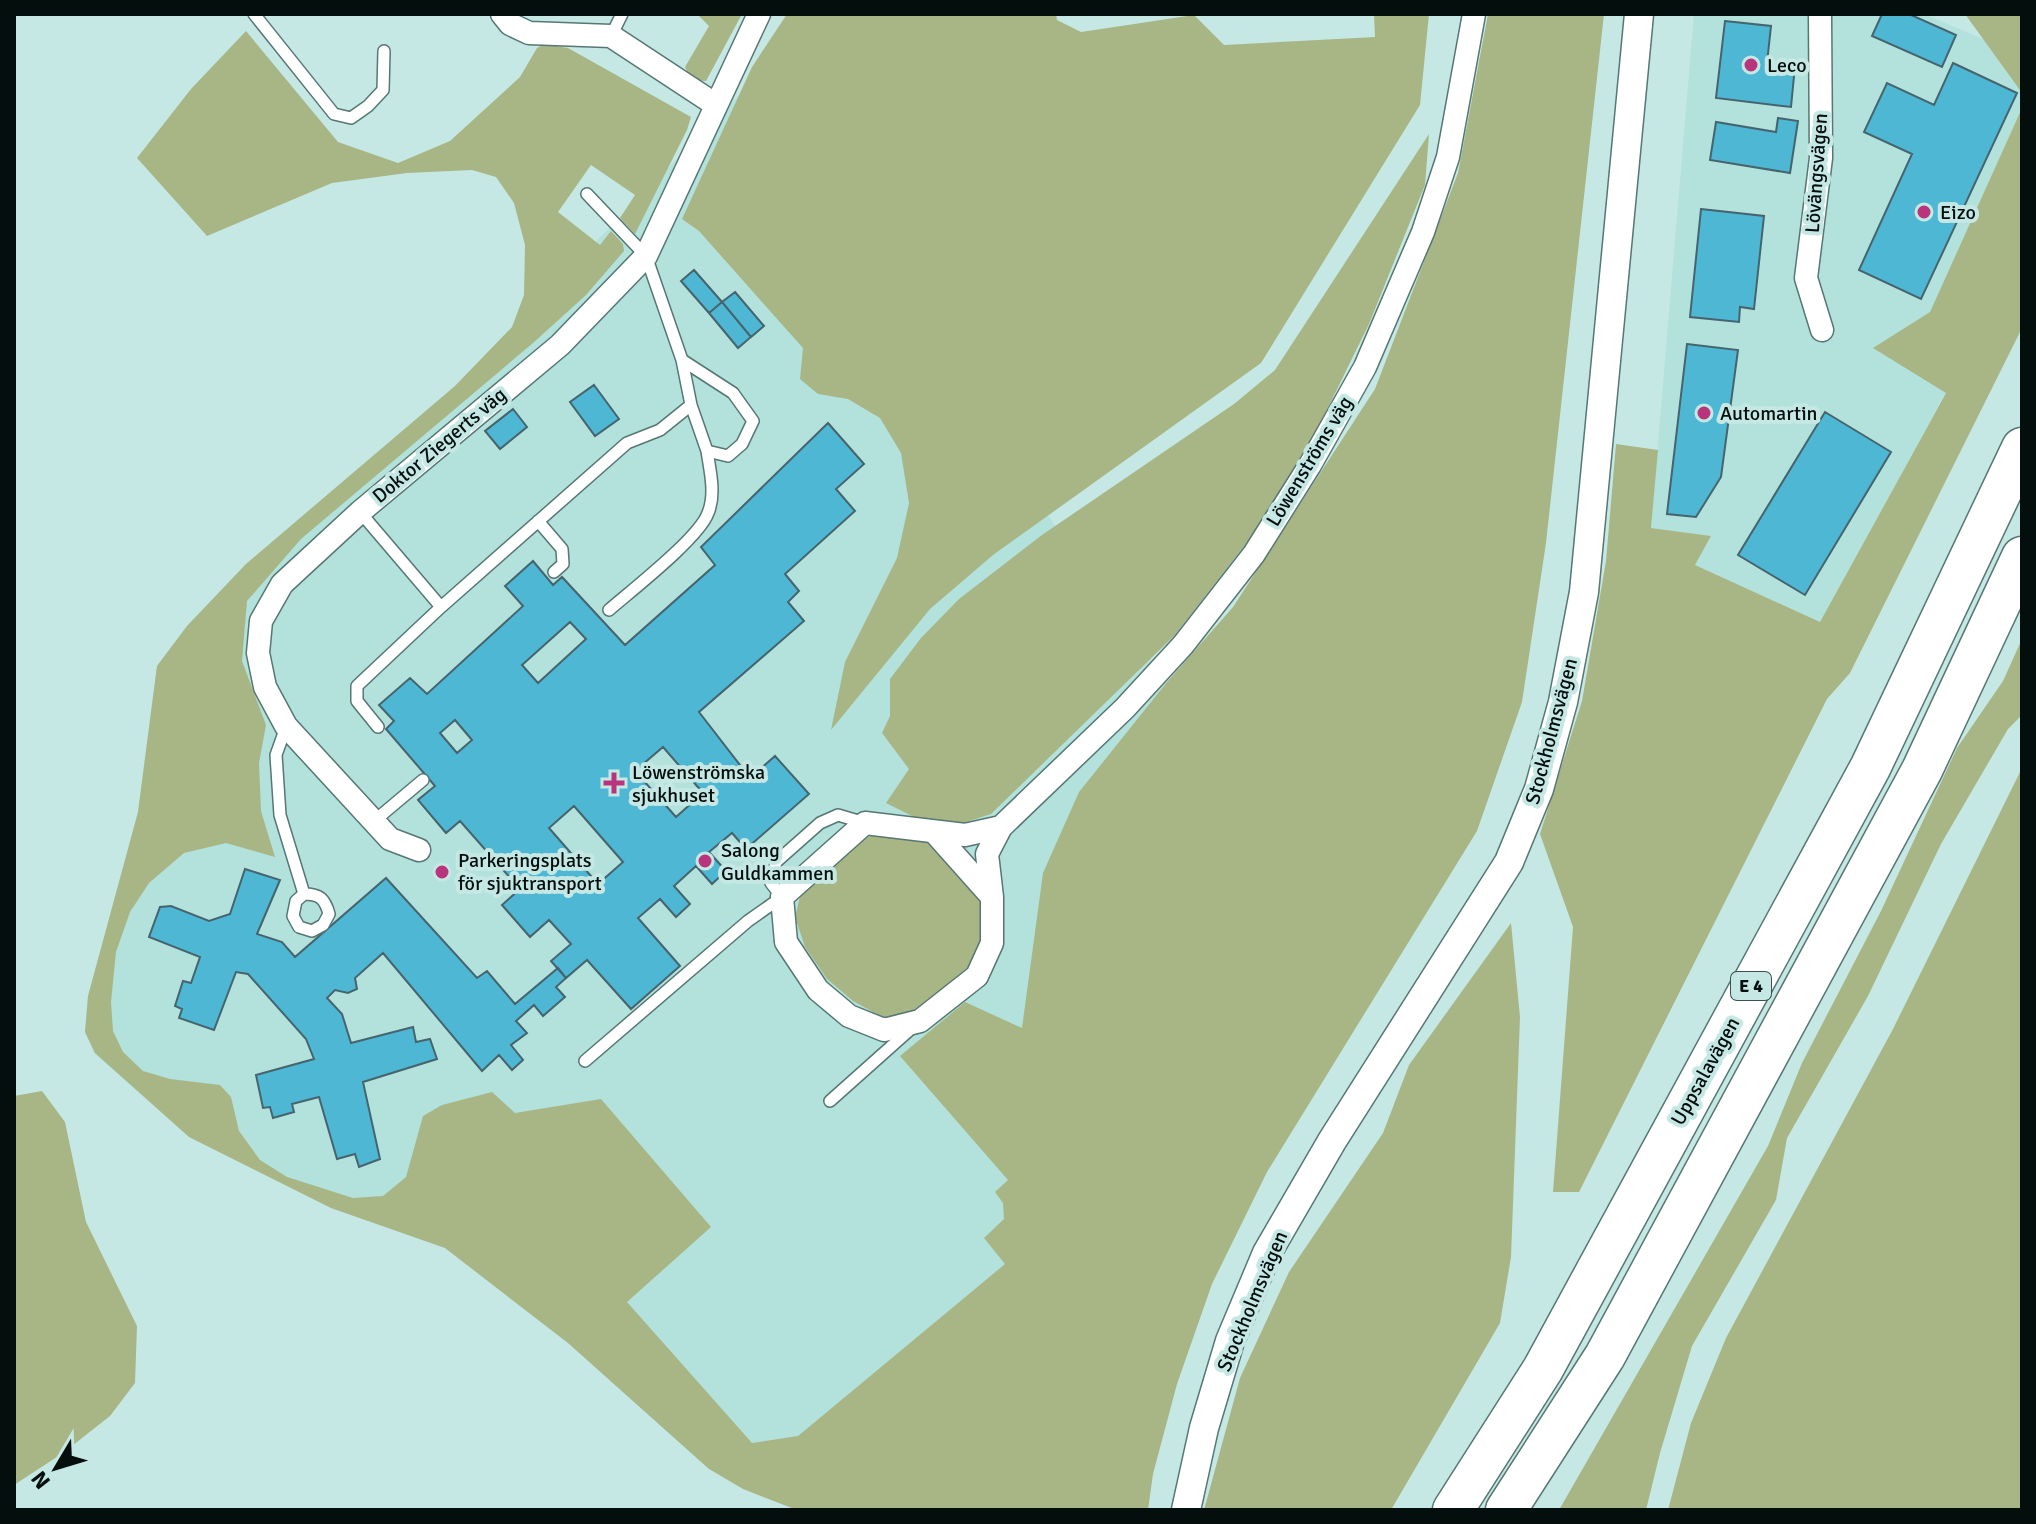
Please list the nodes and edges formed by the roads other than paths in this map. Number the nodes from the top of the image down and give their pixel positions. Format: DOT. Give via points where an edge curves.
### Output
graph roads {
  1 [pos="254,14"];
  2 [pos="502,14"];
  3 [pos="622,14"];
  4 [pos="759,14"];
  5 [pos="1474,14"];
  6 [pos="1639,14"];
  7 [pos="1820,14"];
  8 [pos="611,36"];
  9 [pos="384,51"];
  10 [pos="716,105"];
  11 [pos="587,194"];
  12 [pos="646,256"];
  13 [pos="1822,330"];
  14 [pos="682,360"];
  15 [pos="691,405"];
  16 [pos="2022,448"];
  17 [pos="707,451"];
  18 [pos="360,512"];
  19 [pos="538,521"];
  20 [pos="2022,557"];
  21 [pos="554,572"];
  22 [pos="441,607"];
  23 [pos="609,610"];
  24 [pos="286,726"];
  25 [pos="378,727"];
  26 [pos="423,780"];
  27 [pos="373,822"];
  28 [pos="1001,827"];
  29 [pos="935,833"];
  30 [pos="419,850"];
  31 [pos="304,894"];
  32 [pos="782,897"];
  33 [pos="992,897"];
  34 [pos="920,1021"];
  35 [pos="585,1061"];
  36 [pos="830,1101"];
  37 [pos="1186,1510"];
  38 [pos="1453,1510"];
  39 [pos="1506,1510"];
  1 -- 9 [label="lane" via="334,114 351,118 383,90"];
  2 -- 8 [label="street" via="529,33"];
  3 -- 8 [label="lane"];
  4 -- 10 [label="street, Doktor Ziegerts väg"];
  5 -- 28 [label="street, Löwenströms väg" via="1448,157 1423,232 1365,367 1310,465 1254,554 1183,645"];
  6 -- 37 [label="street, Stockholmsvägen" via="1584,592 1563,702 1539,789 1509,862 1267,1253 1230,1341"];
  7 -- 13 [label="street, Lövängsvägen" via="1821,158 1806,278"];
  8 -- 10 [label="street"];
  10 -- 12 [label="street, Doktor Ziegerts väg"];
  11 -- 12 [label="lane"];
  12 -- 14 [label="lane"];
  12 -- 18 [label="street, Doktor Ziegerts väg" via="560,345"];
  14 -- 15 [label="lane"];
  14 -- 17 [label="lane" via="733,393 753,421 742,444 728,456"];
  15 -- 17 [label="lane"];
  15 -- 19 [label="lane" via="660,430 627,443"];
  16 -- 38 [label="highway, Uppsalavägen / E 4" via="1870,768 1543,1369"];
  17 -- 23 [label="lane" via="712,487 708,515 683,545"];
  18 -- 22 [label="lane"];
  18 -- 24 [label="street, Doktor Ziegerts väg" via="282,584 261,621 258,653 265,687"];
  19 -- 21 [label="lane" via="562,549 563,564"];
  19 -- 22 [label="lane"];
  20 -- 39 [label="highway, E 4" via="1915,784 1605,1356"];
  22 -- 25 [label="lane" via="357,686 357,701"];
  24 -- 27 [label="street, Doktor Ziegerts väg"];
  24 -- 31 [label="lane" via="276,755 280,815"];
  26 -- 27 [label="lane"];
  27 -- 30 [label="street, Doktor Ziegerts väg" via="390,839"];
  28 -- 29 [label="street" via="965,835"];
  28 -- 33 [label="street, Löwenströms väg" via="987,854"];
  29 -- 32 [label="street" via="865,823"];
  29 -- 33 [label="street"];
  32 -- 34 [label="street, Löwenströms väg" via="786,942 818,990 849,1016 884,1030"];
  32 -- 35 [label="lane"];
  33 -- 34 [label="street, Löwenströms väg" via="992,943 977,976"];
  34 -- 36 [label="lane"];
}
